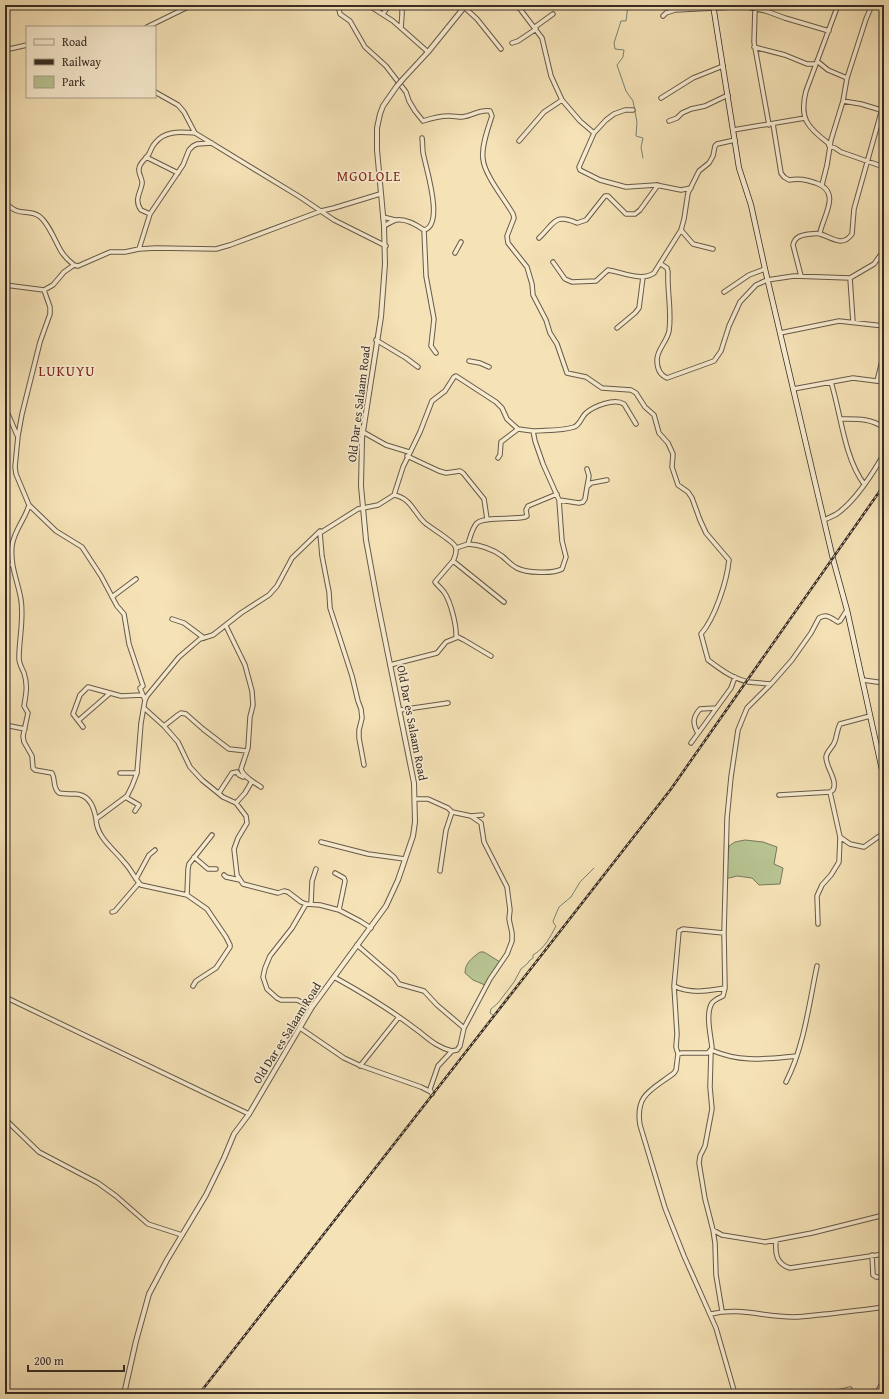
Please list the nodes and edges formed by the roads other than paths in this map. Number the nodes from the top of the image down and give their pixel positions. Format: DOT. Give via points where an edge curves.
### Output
graph roads {
  1 [pos="192,5"];
  2 [pos="338,5"];
  3 [pos="368,5"];
  4 [pos="389,5"];
  5 [pos="402,5"];
  6 [pos="517,5"];
  7 [pos="838,5"];
  8 [pos="872,5"];
  9 [pos="878,5"];
  10 [pos="465,6"];
  11 [pos="714,7"];
  12 [pos="755,9"];
  13 [pos="884,9"];
  14 [pos="383,14"];
  15 [pos="553,14"];
  16 [pos="663,16"];
  17 [pos="149,26"];
  18 [pos="401,28"];
  19 [pos="535,28"];
  20 [pos="829,31"];
  21 [pos="512,43"];
  22 [pos="26,45"];
  23 [pos="754,47"];
  24 [pos="501,49"];
  25 [pos="5,50"];
  26 [pos="428,52"];
  27 [pos="817,62"];
  28 [pos="723,66"];
  29 [pos="847,78"];
  30 [pos="156,93"];
  31 [pos="728,95"];
  32 [pos="661,98"];
  33 [pos="562,100"];
  34 [pos="843,101"];
  35 [pos="884,102"];
  36 [pos="633,110"];
  37 [pos="882,110"];
  38 [pos="805,118"];
  39 [pos="669,121"];
  40 [pos="771,124"];
  41 [pos="733,130"];
  42 [pos="195,133"];
  43 [pos="594,133"];
  44 [pos="422,138"];
  45 [pos="519,140"];
  46 [pos="735,140"];
  47 [pos="213,143"];
  48 [pos="829,146"];
  49 [pos="146,157"];
  50 [pos="867,161"];
  51 [pos="884,167"];
  52 [pos="178,172"];
  53 [pos="658,185"];
  54 [pos="822,185"];
  55 [pos="691,188"];
  56 [pos="380,194"];
  57 [pos="5,202"];
  58 [pos="321,211"];
  59 [pos="150,214"];
  60 [pos="383,217"];
  61 [pos="395,220"];
  62 [pos="384,226"];
  63 [pos="424,230"];
  64 [pos="681,230"];
  65 [pos="820,233"];
  66 [pos="539,238"];
  67 [pos="461,242"];
  68 [pos="386,246"];
  69 [pos="139,249"];
  70 [pos="713,249"];
  71 [pos="884,250"];
  72 [pos="454,253"];
  73 [pos="553,262"];
  74 [pos="662,264"];
  75 [pos="74,265"];
  76 [pos="764,269"];
  77 [pos="801,276"];
  78 [pos="643,277"];
  79 [pos="850,278"];
  80 [pos="767,280"];
  81 [pos="5,285"];
  82 [pos="44,290"];
  83 [pos="724,292"];
  84 [pos="853,322"];
  85 [pos="884,326"];
  86 [pos="617,328"];
  87 [pos="780,333"];
  88 [pos="376,340"];
  89 [pos="436,353"];
  90 [pos="884,353"];
  91 [pos="469,361"];
  92 [pos="489,366"];
  93 [pos="418,367"];
  94 [pos="877,381"];
  95 [pos="831,382"];
  96 [pos="884,382"];
  97 [pos="793,389"];
  98 [pos="5,407"];
  99 [pos="841,419"];
  100 [pos="636,424"];
  101 [pos="884,428"];
  102 [pos="518,429"];
  103 [pos="533,431"];
  104 [pos="363,432"];
  105 [pos="18,436"];
  106 [pos="409,452"];
  107 [pos="884,454"];
  108 [pos="407,456"];
  109 [pos="498,458"];
  110 [pos="587,469"];
  111 [pos="607,480"];
  112 [pos="864,484"];
  113 [pos="587,487"];
  114 [pos="557,494"];
  115 [pos="394,495"];
  116 [pos="559,500"];
  117 [pos="29,505"];
  118 [pos="362,508"];
  119 [pos="487,519"];
  120 [pos="824,520"];
  121 [pos="320,533"];
  122 [pos="468,544"];
  123 [pos="456,548"];
  124 [pos="453,561"];
  125 [pos="12,564"];
  126 [pos="5,567"];
  127 [pos="136,579"];
  128 [pos="112,596"];
  129 [pos="504,602"];
  130 [pos="847,610"];
  131 [pos="172,619"];
  132 [pos="226,626"];
  133 [pos="456,636"];
  134 [pos="204,638"];
  135 [pos="491,656"];
  136 [pos="390,665"];
  137 [pos="735,677"];
  138 [pos="863,680"];
  139 [pos="884,683"];
  140 [pos="771,684"];
  141 [pos="109,694"];
  142 [pos="142,695"];
  143 [pos="145,700"];
  144 [pos="448,702"];
  145 [pos="144,708"];
  146 [pos="716,708"];
  147 [pos="400,710"];
  148 [pos="870,716"];
  149 [pos="79,720"];
  150 [pos="5,725"];
  151 [pos="164,726"];
  152 [pos="83,727"];
  153 [pos="25,729"];
  154 [pos="698,732"];
  155 [pos="691,743"];
  156 [pos="247,751"];
  157 [pos="364,765"];
  158 [pos="120,773"];
  159 [pos="136,773"];
  160 [pos="243,777"];
  161 [pos="884,779"];
  162 [pos="252,781"];
  163 [pos="261,787"];
  164 [pos="830,792"];
  165 [pos="219,793"];
  166 [pos="127,796"];
  167 [pos="779,796"];
  168 [pos="415,799"];
  169 [pos="236,803"];
  170 [pos="135,811"];
  171 [pos="452,812"];
  172 [pos="482,815"];
  173 [pos="471,816"];
  174 [pos="96,819"];
  175 [pos="884,834"];
  176 [pos="212,835"];
  177 [pos="840,837"];
  178 [pos="321,842"];
  179 [pos="155,850"];
  180 [pos="194,857"];
  181 [pos="405,859"];
  182 [pos="216,869"];
  183 [pos="316,869"];
  184 [pos="440,871"];
  185 [pos="335,873"];
  186 [pos="224,875"];
  187 [pos="240,880"];
  188 [pos="137,881"];
  189 [pos="187,895"];
  190 [pos="306,904"];
  191 [pos="311,904"];
  192 [pos="338,910"];
  193 [pos="112,912"];
  194 [pos="818,924"];
  195 [pos="371,928"];
  196 [pos="724,933"];
  197 [pos="357,945"];
  198 [pos="817,966"];
  199 [pos="334,977"];
  200 [pos="193,986"];
  201 [pos="674,986"];
  202 [pos="725,988"];
  203 [pos="5,997"];
  204 [pos="312,1007"];
  205 [pos="399,1017"];
  206 [pos="300,1028"];
  207 [pos="464,1028"];
  208 [pos="711,1050"];
  209 [pos="452,1051"];
  210 [pos="678,1054"];
  211 [pos="796,1056"];
  212 [pos="360,1066"];
  213 [pos="786,1082"];
  214 [pos="249,1114"];
  215 [pos="5,1119"];
  216 [pos="884,1155"];
  217 [pos="884,1179"];
  218 [pos="884,1215"];
  219 [pos="713,1230"];
  220 [pos="182,1236"];
  221 [pos="776,1240"];
  222 [pos="884,1254"];
  223 [pos="872,1255"];
  224 [pos="884,1277"];
  225 [pos="884,1307"];
  226 [pos="722,1311"];
  227 [pos="710,1314"];
  228 [pos="884,1339"];
  229 [pos="884,1351"];
  230 [pos="884,1380"];
  231 [pos="850,1389"];
  232 [pos="124,1394"];
  233 [pos="735,1394"];
  234 [pos="822,1394"];
  235 [pos="876,1394"];
  1 -- 17 [label="street"];
  2 -- 137 [label="street" via="340,14 350,21 365,46 386,66 406,92 423,121 435,117 462,117 482,110 490,111 492,116 483,160 513,214 514,218 507,236 508,243 526,267 533,295 557,344 567,373 586,377 602,388 631,390 636,393 654,415 659,433 668,443 673,454 672,467 678,485 688,492 706,533 729,560 723,587 708,626 701,634 708,660"];
  3 -- 14 [label="street"];
  4 -- 14 [label="street"];
  5 -- 18 [label="street"];
  6 -- 19 [label="street"];
  7 -- 20 [label="street"];
  8 -- 29 [label="street"];
  9 -- 13 [label="street"];
  10 -- 24 [label="street"];
  10 -- 26 [label="street"];
  11 -- 12 [label="street"];
  11 -- 16 [label="street" via="676,10"];
  11 -- 28 [label="main road"];
  12 -- 20 [label="street"];
  12 -- 23 [label="street"];
  14 -- 18 [label="street"];
  15 -- 19 [label="street"];
  18 -- 26 [label="street"];
  19 -- 21 [label="street"];
  19 -- 33 [label="street" via="543,43 554,85"];
  20 -- 27 [label="street"];
  22 -- 25 [label="street"];
  23 -- 27 [label="street" via="808,64"];
  23 -- 40 [label="street"];
  26 -- 56 [label="street, Old Dar es Salaam Road, bridge" via="397,86 383,106 378,121 376,150"];
  27 -- 29 [label="street"];
  27 -- 38 [label="street" via="803,104"];
  28 -- 31 [label="main road"];
  28 -- 32 [label="street" via="693,78"];
  29 -- 34 [label="street"];
  30 -- 42 [label="street" via="178,105"];
  31 -- 39 [label="street" via="706,106 691,109"];
  31 -- 41 [label="main road"];
  33 -- 43 [label="street"];
  33 -- 45 [label="street" via="544,112"];
  34 -- 37 [label="street"];
  34 -- 48 [label="street"];
  35 -- 37 [label="street"];
  36 -- 43 [label="street" via="614,114"];
  37 -- 50 [label="street"];
  38 -- 40 [label="street"];
  38 -- 48 [label="street" via="809,126"];
  40 -- 41 [label="street"];
  40 -- 54 [label="street" via="784,177 789,180 800,178"];
  41 -- 46 [label="main road"];
  42 -- 47 [label="street"];
  42 -- 49 [label="street" via="176,132 164,135 154,144"];
  43 -- 53 [label="street" via="579,167 582,171 600,180 626,187"];
  44 -- 63 [label="street" via="423,156 430,177 434,218 429,229"];
  46 -- 55 [label="street" via="715,146 709,163 699,171"];
  46 -- 76 [label="main road"];
  47 -- 52 [label="street" via="193,146"];
  47 -- 58 [label="street"];
  48 -- 50 [label="street"];
  48 -- 54 [label="street"];
  49 -- 52 [label="street"];
  49 -- 59 [label="street" via="139,168 142,182 137,198 141,210"];
  50 -- 51 [label="street"];
  50 -- 65 [label="street" via="854,209 852,234 846,240 839,241"];
  52 -- 59 [label="street"];
  53 -- 55 [label="street" via="674,190"];
  53 -- 66 [label="street" via="635,214 626,214 611,198 605,196 586,220 577,223 560,219"];
  54 -- 65 [label="street" via="830,198"];
  55 -- 64 [label="street"];
  56 -- 58 [label="street"];
  56 -- 60 [label="street, Old Dar es Salaam Road"];
  57 -- 75 [label="street" via="16,211 40,217 62,253"];
  58 -- 68 [label="street"];
  58 -- 69 [label="street" via="216,249"];
  59 -- 69 [label="street"];
  60 -- 61 [label="street"];
  60 -- 62 [label="street, Old Dar es Salaam Road"];
  61 -- 62 [label="street"];
  61 -- 63 [label="street" via="416,224"];
  62 -- 68 [label="street, Old Dar es Salaam Road"];
  63 -- 89 [label="street" via="426,276 434,320 431,346"];
  64 -- 70 [label="street" via="693,244"];
  64 -- 74 [label="street"];
  65 -- 77 [label="street" via="800,235 794,241"];
  67 -- 72 [label="street"];
  68 -- 88 [label="street, Old Dar es Salaam Road" via="381,317"];
  69 -- 75 [label="street" via="110,252 78,266"];
  71 -- 79 [label="street" via="874,264"];
  73 -- 78 [label="street" via="565,279 572,282 596,281 608,270"];
  74 -- 78 [label="street" via="651,276"];
  74 -- 80 [label="street" via="668,272 669,327 668,338 657,355 657,362 660,372 667,378 714,361 721,351 740,302 756,285"];
  75 -- 82 [label="street"];
  76 -- 80 [label="main road"];
  76 -- 83 [label="street"];
  77 -- 79 [label="street"];
  77 -- 80 [label="street"];
  78 -- 86 [label="street" via="639,308"];
  79 -- 84 [label="street"];
  80 -- 87 [label="main road"];
  81 -- 82 [label="street"];
  82 -- 105 [label="street" via="50,314 40,342"];
  84 -- 85 [label="street"];
  84 -- 87 [label="street" via="839,321"];
  87 -- 97 [label="main road"];
  88 -- 93 [label="street"];
  88 -- 104 [label="street, Old Dar es Salaam Road"];
  90 -- 94 [label="street"];
  91 -- 92 [label="street"];
  94 -- 95 [label="street" via="853,378"];
  94 -- 96 [label="street"];
  95 -- 97 [label="street"];
  95 -- 99 [label="street"];
  97 -- 120 [label="main road"];
  98 -- 105 [label="street"];
  99 -- 101 [label="street" via="867,420"];
  99 -- 112 [label="street" via="853,466"];
  100 -- 103 [label="street" via="624,404 615,401 588,411 580,423 572,427"];
  102 -- 103 [label="street"];
  102 -- 106 [label="street" via="507,419 496,402 456,376 445,391 432,401"];
  102 -- 109 [label="street" via="501,442"];
  103 -- 114 [label="street" via="542,464"];
  104 -- 106 [label="street" via="386,445"];
  104 -- 118 [label="street, Old Dar es Salaam Road"];
  105 -- 117 [label="street" via="16,474"];
  106 -- 108 [label="street"];
  107 -- 112 [label="street"];
  108 -- 115 [label="street"];
  108 -- 119 [label="street" via="439,472 463,472 484,499"];
  110 -- 113 [label="street"];
  111 -- 113 [label="street" via="592,483"];
  112 -- 120 [label="street" via="845,507"];
  113 -- 116 [label="street" via="584,502"];
  114 -- 116 [label="street"];
  114 -- 119 [label="street" via="528,506 525,517"];
  115 -- 118 [label="street" via="378,505"];
  115 -- 123 [label="street" via="410,503 418,516 451,540"];
  116 -- 122 [label="street" via="562,541 566,557 562,569 546,572 520,569 493,549"];
  117 -- 125 [label="street" via="13,536"];
  117 -- 128 [label="street" via="56,531 82,547"];
  118 -- 121 [label="street"];
  118 -- 136 [label="street, Old Dar es Salaam Road"];
  119 -- 122 [label="street" via="478,522"];
  120 -- 130 [label="main road"];
  121 -- 132 [label="street" via="292,558 273,591"];
  121 -- 157 [label="street" via="330,608 361,709 359,738"];
  122 -- 123 [label="street"];
  123 -- 124 [label="street"];
  124 -- 129 [label="street"];
  124 -- 133 [label="street" via="436,582 449,604 455,622"];
  125 -- 126 [label="street"];
  125 -- 153 [label="street" via="22,609 19,658 27,690 24,706 28,713"];
  127 -- 128 [label="street"];
  128 -- 142 [label="street" via="124,614 129,644 143,686 140,688"];
  130 -- 138 [label="main road"];
  130 -- 140 [label="street" via="838,622 822,615 806,642"];
  131 -- 134 [label="street" via="184,623"];
  132 -- 134 [label="street"];
  132 -- 156 [label="street" via="245,665 252,691 253,705"];
  133 -- 135 [label="street"];
  133 -- 136 [label="street" via="455,640 444,644 437,654"];
  134 -- 143 [label="street" via="179,657"];
  136 -- 147 [label="street, Old Dar es Salaam Road"];
  137 -- 140 [label="street" via="747,682"];
  137 -- 146 [label="street" via="731,688"];
  138 -- 139 [label="street"];
  138 -- 148 [label="main road"];
  140 -- 196 [label="street" via="747,708 738,730 727,818"];
  141 -- 142 [label="street"];
  141 -- 149 [label="street"];
  141 -- 149 [label="street" via="90,687 83,691 73,714"];
  142 -- 143 [label="street"];
  143 -- 145 [label="street"];
  144 -- 147 [label="street"];
  145 -- 151 [label="street"];
  145 -- 159 [label="street"];
  146 -- 154 [label="street"];
  146 -- 154 [label="street" via="700,709 694,715"];
  147 -- 168 [label="street, Old Dar es Salaam Road"];
  148 -- 161 [label="main road"];
  148 -- 164 [label="street" via="840,724 835,742 826,759 834,784"];
  149 -- 152 [label="street"];
  150 -- 153 [label="street"];
  151 -- 156 [label="street" via="178,714 186,714 229,749"];
  151 -- 165 [label="street" via="178,742 190,767"];
  153 -- 174 [label="street" via="23,739 32,756 32,767 35,770 52,773 59,793 80,795 90,801"];
  154 -- 155 [label="street"];
  156 -- 162 [label="street" via="240,769 244,776"];
  158 -- 159 [label="street"];
  159 -- 166 [label="street"];
  160 -- 165 [label="street" via="237,772 232,773"];
  162 -- 163 [label="street"];
  162 -- 169 [label="street"];
  164 -- 167 [label="street"];
  164 -- 177 [label="street"];
  165 -- 169 [label="street"];
  166 -- 170 [label="street" via="139,805"];
  166 -- 174 [label="street"];
  168 -- 171 [label="street" via="428,799"];
  168 -- 181 [label="street, Old Dar es Salaam Road" via="413,836"];
  169 -- 187 [label="street" via="246,816 247,823 234,849"];
  171 -- 173 [label="street"];
  171 -- 184 [label="street" via="446,830"];
  172 -- 173 [label="street"];
  173 -- 207 [label="street" via="481,823 484,842 507,887 512,941"];
  174 -- 188 [label="street" via="99,832 125,862"];
  175 -- 177 [label="street" via="864,847 850,844"];
  176 -- 180 [label="street"];
  177 -- 194 [label="street" via="839,862 817,896"];
  178 -- 181 [label="street" via="368,854"];
  179 -- 188 [label="street" via="149,855"];
  180 -- 182 [label="street" via="208,869"];
  180 -- 189 [label="street" via="188,869"];
  181 -- 195 [label="street, Old Dar es Salaam Road" via="390,898"];
  183 -- 191 [label="street" via="312,881"];
  185 -- 192 [label="street" via="345,881"];
  186 -- 187 [label="street"];
  187 -- 190 [label="street" via="243,884 278,893 288,892"];
  188 -- 189 [label="street" via="145,886"];
  188 -- 193 [label="street"];
  189 -- 200 [label="street" via="207,910 230,945 216,968"];
  190 -- 191 [label="street"];
  190 -- 204 [label="street" via="292,928 270,956 263,977 267,989 276,998 297,1000"];
  191 -- 192 [label="street"];
  192 -- 195 [label="street"];
  195 -- 197 [label="street, Old Dar es Salaam Road"];
  196 -- 201 [label="street" via="683,929 679,931"];
  196 -- 202 [label="street"];
  197 -- 199 [label="street, Old Dar es Salaam Road"];
  197 -- 207 [label="street" via="399,984 424,991"];
  198 -- 211 [label="street"];
  199 -- 204 [label="street, Old Dar es Salaam Road"];
  199 -- 205 [label="street"];
  201 -- 202 [label="street" via="690,991"];
  201 -- 210 [label="street"];
  202 -- 208 [label="street" via="723,996 711,1005"];
  203 -- 214 [label="street"];
  204 -- 206 [label="street, Old Dar es Salaam Road"];
  205 -- 209 [label="street" via="435,1044"];
  205 -- 212 [label="street"];
  206 -- 212 [label="street" via="338,1055"];
  206 -- 214 [label="street, Old Dar es Salaam Road"];
  207 -- 209 [label="street" via="460,1046"];
  208 -- 210 [label="street" via="708,1053"];
  208 -- 211 [label="street" via="749,1060"];
  208 -- 219 [label="street" via="712,1109 705,1146 699,1162"];
  209 -- 212 [label="street" via="438,1066 431,1093"];
  210 -- 227 [label="street" via="676,1070 642,1098 638,1115 666,1208"];
  211 -- 213 [label="street"];
  214 -- 220 [label="street, Old Dar es Salaam Road" via="234,1134 206,1195"];
  215 -- 220 [label="street" via="40,1152 98,1183 148,1224"];
  216 -- 217 [label="street"];
  218 -- 221 [label="street"];
  219 -- 221 [label="street" via="722,1235 765,1242"];
  219 -- 226 [label="street"];
  220 -- 232 [label="street, Old Dar es Salaam Road" via="149,1294"];
  221 -- 223 [label="street" via="777,1258 790,1268"];
  222 -- 223 [label="street"];
  223 -- 224 [label="street" via="873,1275"];
  225 -- 226 [label="street" via="793,1317"];
  226 -- 227 [label="street"];
  227 -- 233 [label="street"];
  228 -- 229 [label="street"];
  230 -- 235 [label="street"];
  231 -- 234 [label="street"];
}
